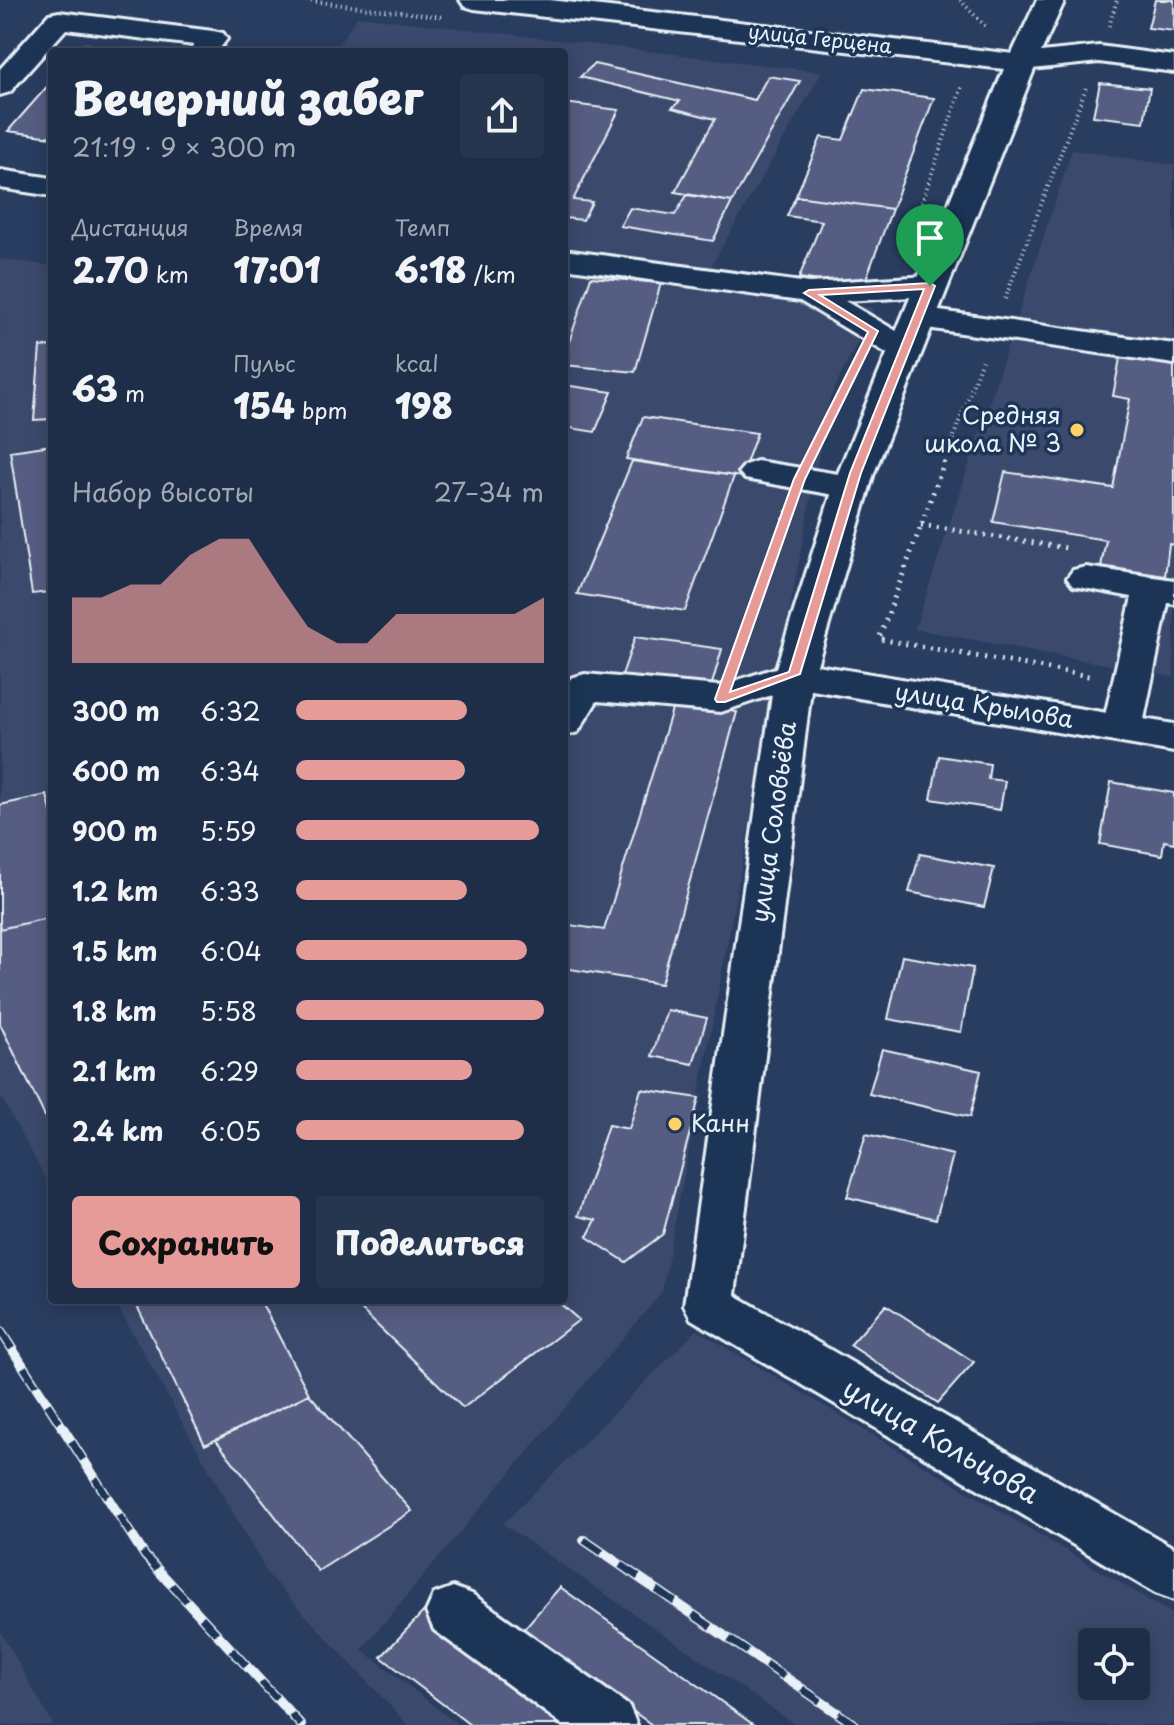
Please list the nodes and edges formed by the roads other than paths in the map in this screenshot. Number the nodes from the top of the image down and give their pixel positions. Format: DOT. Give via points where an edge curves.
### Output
graph roads {
  1 [pos="474,0"];
  2 [pos="1051,0"];
  3 [pos="206,48"];
  4 [pos="1022,62"];
  5 [pos="1174,64"];
  6 [pos="0,86"];
  7 [pos="0,179"];
  8 [pos="48,186"];
  9 [pos="568,264"];
  10 [pos="809,293"];
  11 [pos="924,302"];
  12 [pos="905,350"];
  13 [pos="1174,354"];
  14 [pos="757,472"];
  15 [pos="851,487"];
  16 [pos="1086,578"];
  17 [pos="1163,591"];
  18 [pos="794,674"];
  19 [pos="568,716"];
  20 [pos="1122,729"];
  21 [pos="1174,738"];
  22 [pos="709,1305"];
  23 [pos="1174,1576"];
  24 [pos="453,1612"];
  25 [pos="609,1725"];
  1 -- 4 [label="main road, улица Герцена"];
  2 -- 4 [label="street, улица Соловьёва"];
  3 -- 6 [label="street" via="213,39 59,20"];
  4 -- 5 [label="street" via="1099,54"];
  4 -- 11 [label="main road, улица Соловьёва"];
  7 -- 8 [label="street"];
  9 -- 10 [label="street"];
  10 -- 11 [label="street"];
  10 -- 12 [label="street"];
  11 -- 12 [label="main road, улица Соловьёва"];
  11 -- 13 [label="street" via="994,328"];
  12 -- 15 [label="main road, улица Соловьёва"];
  14 -- 15 [label="street"];
  15 -- 18 [label="main road, улица Соловьёва"];
  16 -- 17 [label="street"];
  17 -- 20 [label="street"];
  18 -- 19 [label="street" via="721,699 585,687"];
  18 -- 20 [label="main road, улица Крылова"];
  18 -- 22 [label="street, улица Соловьёва"];
  20 -- 21 [label="main road, улица Крылова"];
  22 -- 23 [label="street, улица Кольцова"];
  24 -- 25 [label="street"];
}
